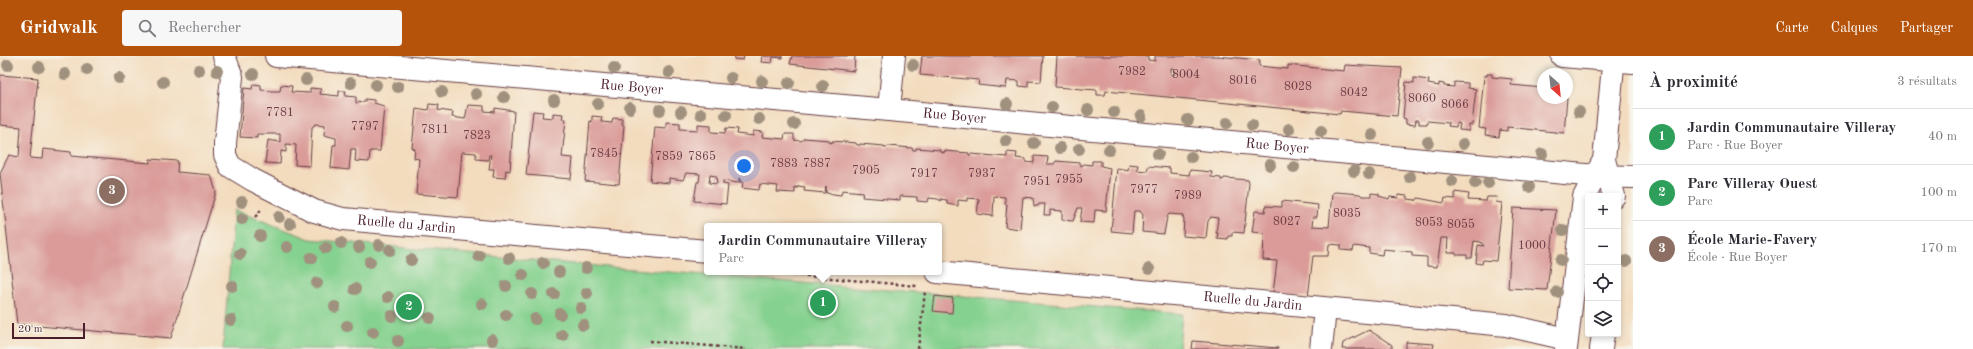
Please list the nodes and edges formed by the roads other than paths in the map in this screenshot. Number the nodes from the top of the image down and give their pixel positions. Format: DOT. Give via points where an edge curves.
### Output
graph roads {
  1 [pos="224,56"];
  2 [pos="276,56"];
  3 [pos="894,56"];
  4 [pos="1562,56"];
  5 [pos="1620,60"];
  6 [pos="889,110"];
  7 [pos="1605,177"];
  8 [pos="1633,177"];
  9 [pos="704,251"];
  10 [pos="931,279"];
  11 [pos="1324,309"];
  12 [pos="1603,337"];
  13 [pos="1567,344"];
  14 [pos="1321,349"];
  15 [pos="1601,349"];
  1 -- 9 [label="street, Ruelle du Jardin" via="232,77 225,143 226,161 253,180 314,211 343,219"];
  2 -- 6 [label="street, Rue Boyer"];
  3 -- 6 [label="street"];
  4 -- 5 [label="street"];
  5 -- 7 [label="street"];
  6 -- 7 [label="street, Rue Boyer"];
  7 -- 8 [label="street, Rue Boyer"];
  7 -- 13 [label="street" via="1584,197"];
  10 -- 11 [label="street, Ruelle du Jardin"];
  11 -- 13 [label="street, Ruelle du Jardin" via="1506,325"];
  11 -- 14 [label="street"];
  12 -- 15 [label="street"];
}
